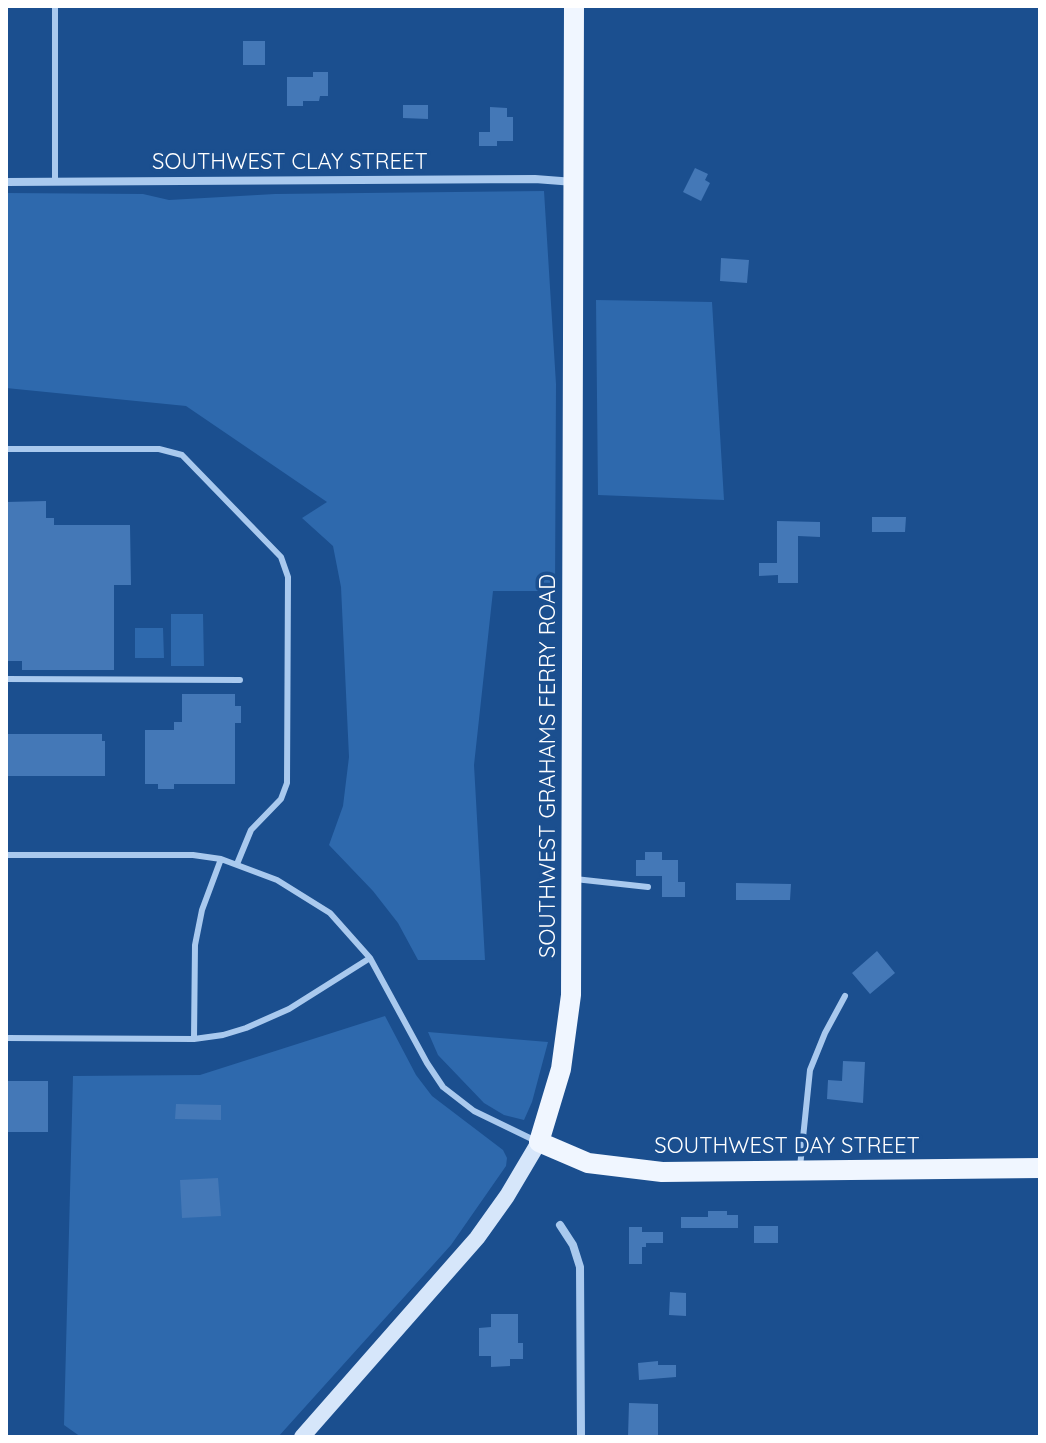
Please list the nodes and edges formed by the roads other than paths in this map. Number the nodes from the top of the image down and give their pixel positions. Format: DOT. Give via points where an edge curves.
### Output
graph roads {
  1 [pos="55,6"];
  2 [pos="574,6"];
  3 [pos="6,182"];
  4 [pos="55,182"];
  5 [pos="575,182"];
  6 [pos="6,449"];
  7 [pos="6,679"];
  8 [pos="240,680"];
  9 [pos="6,855"];
  10 [pos="221,859"];
  11 [pos="237,864"];
  12 [pos="571,878"];
  13 [pos="648,887"];
  14 [pos="370,958"];
  15 [pos="845,996"];
  16 [pos="6,1038"];
  17 [pos="194,1039"];
  18 [pos="539,1142"];
  19 [pos="1040,1168"];
  20 [pos="800,1170"];
  21 [pos="560,1225"];
  22 [pos="302,1437"];
  23 [pos="581,1437"];
  1 -- 4 [label="lane"];
  2 -- 5 [label="main road, SOUTHWEST GRAHAMS FERRY ROAD"];
  3 -- 4 [label="street, SOUTHWEST CLAY STREET"];
  4 -- 5 [label="street, SOUTHWEST CLAY STREET"];
  5 -- 12 [label="main road, SOUTHWEST GRAHAMS FERRY ROAD"];
  6 -- 11 [label="lane" via="159,449 182,455 281,557 288,577 287,783 281,799 251,830"];
  7 -- 8 [label="lane"];
  9 -- 10 [label="lane"];
  10 -- 11 [label="lane"];
  10 -- 17 [label="lane" via="195,945"];
  11 -- 14 [label="lane" via="277,880 330,913"];
  12 -- 13 [label="lane"];
  12 -- 18 [label="main road, SOUTHWEST GRAHAMS FERRY ROAD" via="566,1043"];
  14 -- 17 [label="lane" via="267,1019"];
  14 -- 18 [label="lane" via="443,1087 474,1111"];
  15 -- 20 [label="lane" via="810,1070"];
  16 -- 17 [label="lane"];
  18 -- 20 [label="main road, SOUTHWEST DAY STREET" via="588,1163 631,1169"];
  18 -- 22 [label="main road, SOUTHWEST GRAHAMS FERRY ROAD" via="477,1238"];
  19 -- 20 [label="main road, SOUTHWEST DAY STREET"];
  21 -- 23 [label="street" via="580,1267"];
}
